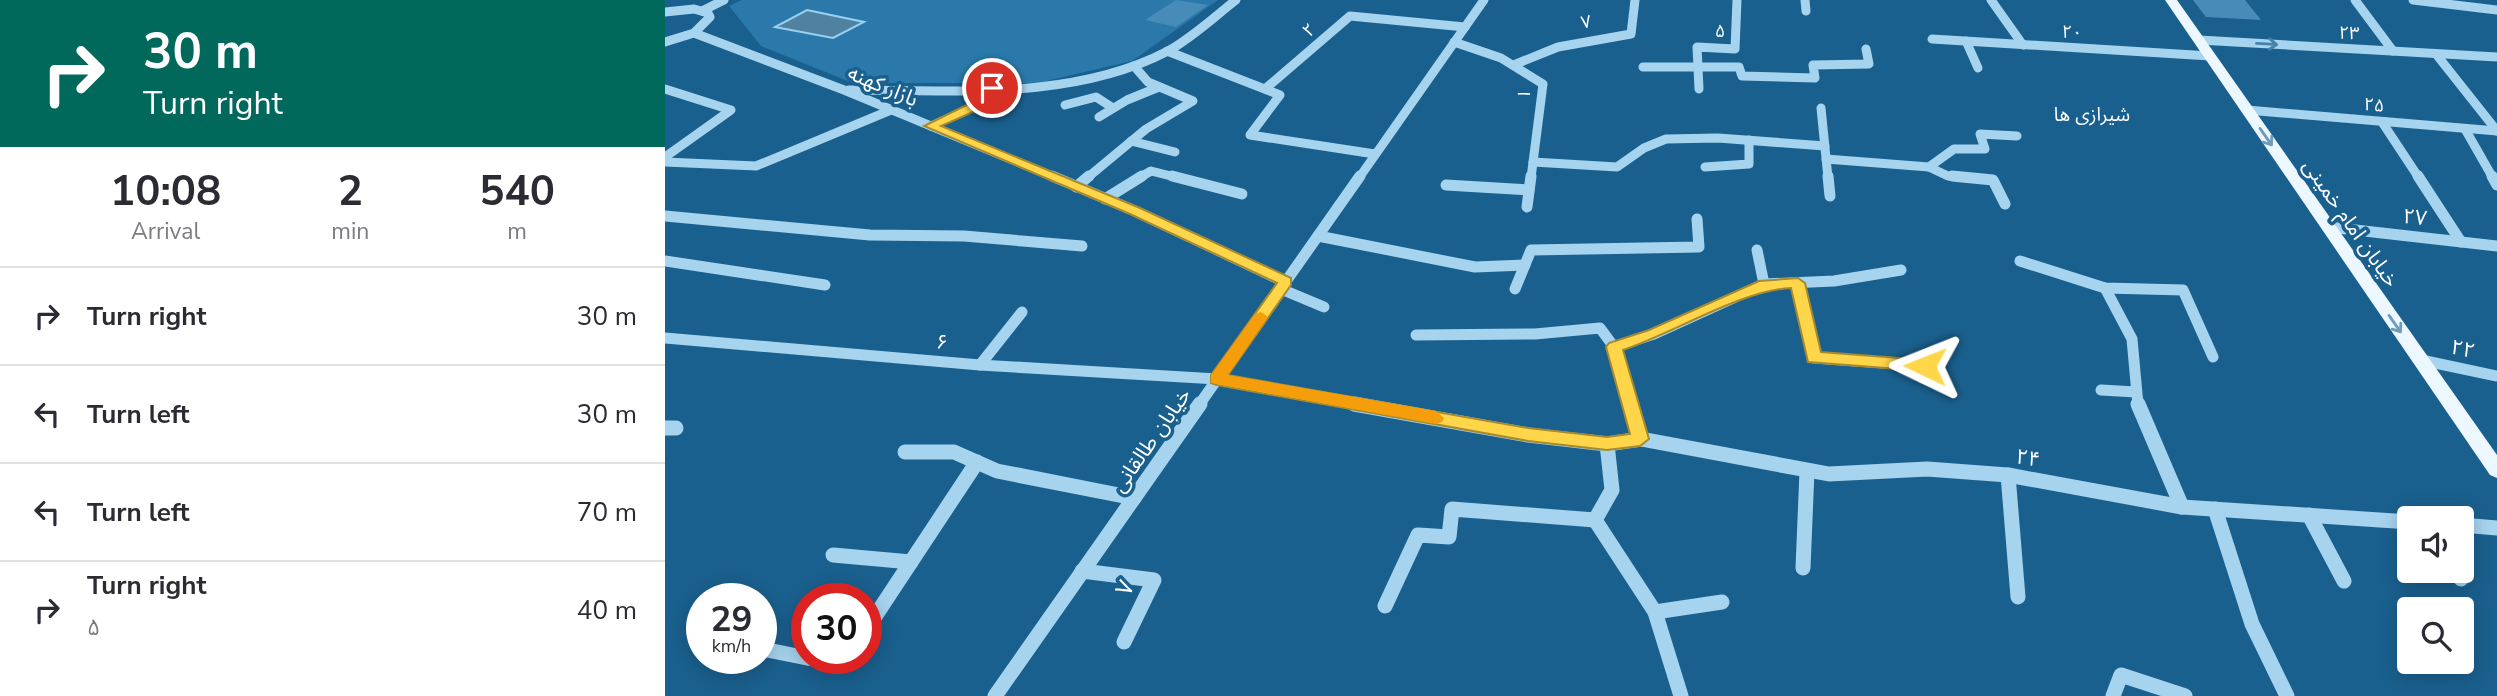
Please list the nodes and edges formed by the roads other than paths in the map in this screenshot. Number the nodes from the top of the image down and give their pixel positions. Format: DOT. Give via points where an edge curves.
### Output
graph roads {
  1 [pos="725,0"];
  2 [pos="1235,0"];
  3 [pos="1484,0"];
  4 [pos="1635,0"];
  5 [pos="1737,0"];
  6 [pos="1805,0"];
  7 [pos="1991,0"];
  8 [pos="2171,0"];
  9 [pos="2355,0"];
  10 [pos="2413,0"];
  11 [pos="665,1"];
  12 [pos="2497,9"];
  13 [pos="670,11"];
  14 [pos="702,11"];
  15 [pos="1806,11"];
  16 [pos="1465,27"];
  17 [pos="694,33"];
  18 [pos="1932,39"];
  19 [pos="2199,40"];
  20 [pos="1966,41"];
  21 [pos="665,42"];
  22 [pos="1454,42"];
  23 [pos="2023,45"];
  24 [pos="1866,49"];
  25 [pos="1167,51"];
  26 [pos="2393,51"];
  27 [pos="2436,54"];
  28 [pos="2210,56"];
  29 [pos="2497,57"];
  30 [pos="1516,65"];
  31 [pos="1134,66"];
  32 [pos="1698,66"];
  33 [pos="1643,67"];
  34 [pos="1978,68"];
  35 [pos="1159,87"];
  36 [pos="992,88"];
  37 [pos="665,89"];
  38 [pos="1265,89"];
  39 [pos="1699,89"];
  40 [pos="844,90"];
  41 [pos="1065,105"];
  42 [pos="1113,108"];
  43 [pos="1821,108"];
  44 [pos="891,110"];
  45 [pos="2247,110"];
  46 [pos="1099,117"];
  47 [pos="2382,122"];
  48 [pos="931,126"];
  49 [pos="2465,129"];
  50 [pos="2497,131"];
  51 [pos="2017,136"];
  52 [pos="1131,141"];
  53 [pos="1749,141"];
  54 [pos="1825,146"];
  55 [pos="1175,152"];
  56 [pos="1375,154"];
  57 [pos="665,157"];
  58 [pos="1826,159"];
  59 [pos="665,162"];
  60 [pos="1533,162"];
  61 [pos="1705,167"];
  62 [pos="1929,167"];
  63 [pos="1446,185"];
  64 [pos="2497,185"];
  65 [pos="1076,187"];
  66 [pos="1529,190"];
  67 [pos="1242,194"];
  68 [pos="1830,196"];
  69 [pos="1105,199"];
  70 [pos="2005,204"];
  71 [pos="1527,207"];
  72 [pos="665,216"];
  73 [pos="678,217"];
  74 [pos="1697,219"];
  75 [pos="665,227"];
  76 [pos="2329,227"];
  77 [pos="1318,236"];
  78 [pos="2461,242"];
  79 [pos="1082,246"];
  80 [pos="2497,246"];
  81 [pos="1757,250"];
  82 [pos="665,261"];
  83 [pos="2020,261"];
  84 [pos="1525,265"];
  85 [pos="1901,270"];
  86 [pos="1798,283"];
  87 [pos="1764,284"];
  88 [pos="825,285"];
  89 [pos="1283,285"];
  90 [pos="2105,288"];
  91 [pos="1515,289"];
  92 [pos="1324,307"];
  93 [pos="1021,312"];
  94 [pos="1416,335"];
  95 [pos="665,338"];
  96 [pos="1614,347"];
  97 [pos="2213,357"];
  98 [pos="2421,360"];
  99 [pos="979,365"];
  100 [pos="1925,366"];
  101 [pos="2497,376"];
  102 [pos="1217,379"];
  103 [pos="2101,390"];
  104 [pos="2136,392"];
  105 [pos="1640,439"];
  106 [pos="1607,444"];
  107 [pos="905,452"];
  108 [pos="977,462"];
  109 [pos="2497,470"];
  110 [pos="1807,471"];
  111 [pos="2008,475"];
  112 [pos="1134,498"];
  113 [pos="2182,507"];
  114 [pos="2215,509"];
  115 [pos="2309,516"];
  116 [pos="1595,520"];
  117 [pos="2397,521"];
  118 [pos="2474,526"];
  119 [pos="2497,528"];
  120 [pos="833,555"];
  121 [pos="911,562"];
  122 [pos="1803,568"];
  123 [pos="1082,572"];
  124 [pos="2344,581"];
  125 [pos="2018,597"];
  126 [pos="1721,602"];
  127 [pos="882,606"];
  128 [pos="1385,606"];
  129 [pos="1655,612"];
  130 [pos="1124,642"];
  131 [pos="995,696"];
  132 [pos="1681,696"];
  133 [pos="2113,696"];
  134 [pos="2185,696"];
  135 [pos="2287,696"];
  1 -- 14 [label="street"];
  2 -- 25 [label="street"];
  3 -- 16 [label="street, خیابان طالقانی"];
  4 -- 30 [label="street, ۷" via="1631,34 1558,47"];
  5 -- 32 [label="street, ۵" via="1735,49 1697,47"];
  6 -- 15 [label="street"];
  7 -- 23 [label="street"];
  8 -- 19 [label="main road, خیابان امام خمینی"];
  9 -- 26 [label="street"];
  10 -- 12 [label="street"];
  11 -- 13 [label="street"];
  13 -- 14 [label="street"];
  14 -- 17 [label="street" via="710,17"];
  16 -- 22 [label="street, خیابان طالقانی"];
  16 -- 38 [label="street, ۲" via="1350,16"];
  17 -- 21 [label="street"];
  17 -- 40 [label="street, بازار کهنه"];
  18 -- 20 [label="street, ۲۰"];
  19 -- 26 [label="street, ۲۳, one-way"];
  19 -- 28 [label="main road, خیابان امام خمینی"];
  20 -- 23 [label="street, ۲۰"];
  20 -- 34 [label="street"];
  22 -- 30 [label="street, ۱" via="1493,52"];
  22 -- 56 [label="street, خیابان طالقانی"];
  23 -- 28 [label="street, ۲۰"];
  24 -- 32 [label="street" via="1870,64 1813,65 1815,78 1742,76 1739,66"];
  25 -- 31 [label="street"];
  25 -- 38 [label="street"];
  26 -- 27 [label="street, ۲۳"];
  27 -- 29 [label="street, ۲۳"];
  27 -- 50 [label="street"];
  28 -- 45 [label="main road, خیابان امام خمینی"];
  30 -- 60 [label="street, ۱" via="1543,84"];
  31 -- 35 [label="street"];
  31 -- 36 [label="street" via="1052,86"];
  32 -- 33 [label="street"];
  32 -- 39 [label="street, ۵"];
  35 -- 42 [label="street"];
  35 -- 52 [label="street" via="1193,101"];
  36 -- 40 [label="street"];
  36 -- 48 [label="street" via="978,105"];
  37 -- 57 [label="street" via="731,110"];
  38 -- 56 [label="street" via="1280,95 1249,135"];
  40 -- 44 [label="street, بازار کهنه"];
  41 -- 42 [label="street" via="1096,97"];
  42 -- 46 [label="street"];
  43 -- 54 [label="street"];
  44 -- 48 [label="street, بازار کهنه"];
  44 -- 59 [label="street" via="756,166"];
  45 -- 47 [label="street, ۲۵"];
  45 -- 76 [label="main road, خیابان امام خمینی, one-way"];
  47 -- 49 [label="street, ۲۵"];
  47 -- 78 [label="street"];
  48 -- 65 [label="street, بازار کهنه"];
  49 -- 50 [label="street, ۲۵"];
  49 -- 64 [label="street"];
  51 -- 62 [label="street" via="1980,134 1985,149 1954,149"];
  52 -- 55 [label="street"];
  52 -- 65 [label="street"];
  53 -- 54 [label="street"];
  53 -- 60 [label="street" via="1666,139 1616,167"];
  53 -- 61 [label="street" via="1749,164"];
  54 -- 58 [label="street"];
  56 -- 77 [label="street, خیابان طالقانی"];
  58 -- 62 [label="street"];
  58 -- 68 [label="street"];
  60 -- 66 [label="street, ۱"];
  62 -- 70 [label="street" via="1948,176 1993,180"];
  63 -- 66 [label="street"];
  65 -- 69 [label="street, بازار کهنه"];
  66 -- 71 [label="street, ۱"];
  67 -- 69 [label="street" via="1151,171"];
  69 -- 89 [label="street, بازار کهنه"];
  72 -- 73 [label="street"];
  73 -- 75 [label="street"];
  73 -- 79 [label="street"];
  74 -- 84 [label="street" via="1699,247 1531,250"];
  76 -- 78 [label="street, ۲۷"];
  76 -- 98 [label="main road, خیابان امام خمینی, one-way"];
  77 -- 84 [label="street" via="1475,267"];
  77 -- 89 [label="street, خیابان طالقانی"];
  78 -- 80 [label="street, ۲۷"];
  81 -- 87 [label="street"];
  82 -- 88 [label="street"];
  83 -- 90 [label="street"];
  84 -- 91 [label="street"];
  85 -- 86 [label="street"];
  86 -- 87 [label="street"];
  86 -- 100 [label="street" via="1814,358"];
  87 -- 96 [label="street" via="1654,334"];
  89 -- 92 [label="street, بازار کهنه"];
  89 -- 102 [label="street, خیابان طالقانی"];
  90 -- 97 [label="street" via="2183,290"];
  90 -- 104 [label="street" via="2132,339"];
  93 -- 99 [label="street"];
  94 -- 96 [label="street" via="1535,334 1599,328"];
  95 -- 99 [label="street, ۶"];
  96 -- 105 [label="street"];
  98 -- 101 [label="street, ۲۲"];
  98 -- 109 [label="main road, خیابان امام خمینی"];
  99 -- 102 [label="street, ۶"];
  102 -- 106 [label="street" via="1528,435"];
  102 -- 112 [label="street, خیابان طالقانی"];
  103 -- 104 [label="street"];
  104 -- 113 [label="street" via="2139,411 2158,444"];
  105 -- 106 [label="street"];
  105 -- 110 [label="street, ۲۴"];
  106 -- 116 [label="street" via="1612,489"];
  107 -- 108 [label="street" via="954,452"];
  108 -- 112 [label="street" via="997,471"];
  108 -- 121 [label="street"];
  110 -- 111 [label="street, ۲۴" via="1927,469"];
  110 -- 122 [label="street"];
  111 -- 113 [label="street, ۲۴"];
  111 -- 125 [label="street"];
  112 -- 123 [label="street, خیابان طالقانی"];
  113 -- 114 [label="street, ۲۴"];
  114 -- 115 [label="street, ۲۴"];
  114 -- 135 [label="street" via="2252,624"];
  115 -- 117 [label="street, ۲۴"];
  115 -- 124 [label="street"];
  116 -- 128 [label="street" via="1452,509 1449,537 1418,535"];
  116 -- 129 [label="street"];
  118 -- 119 [label="street"];
  120 -- 121 [label="street"];
  121 -- 127 [label="street"];
  123 -- 130 [label="street, ۷" via="1154,580"];
  123 -- 131 [label="street, خیابان طالقانی"];
  126 -- 129 [label="street"];
  129 -- 132 [label="street"];
  133 -- 134 [label="street" via="2121,675"];
}
